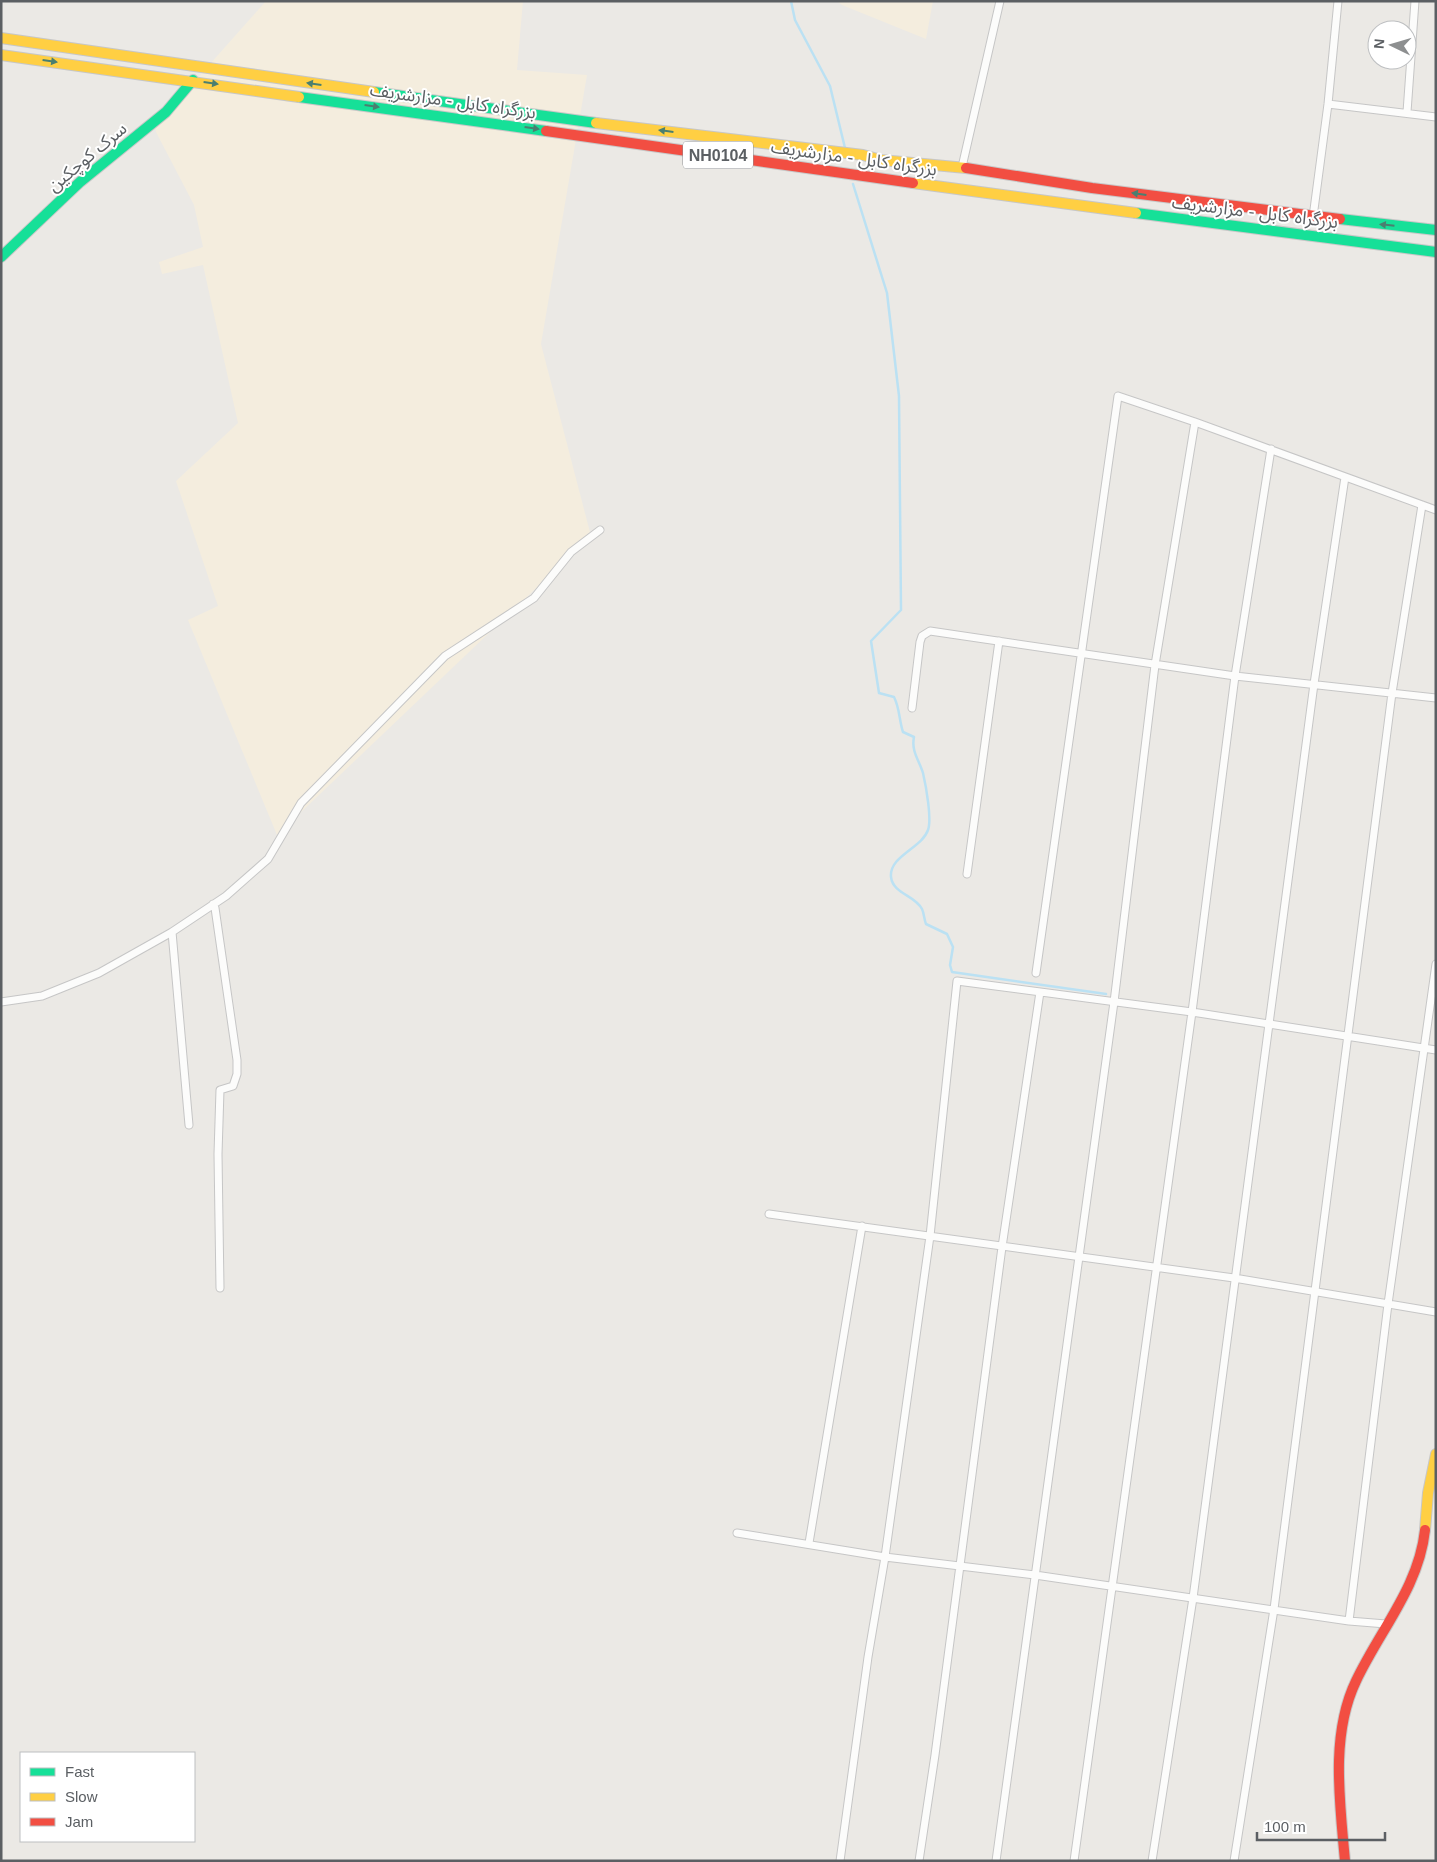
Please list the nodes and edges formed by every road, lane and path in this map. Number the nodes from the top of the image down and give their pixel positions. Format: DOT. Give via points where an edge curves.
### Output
graph roads {
  1 [pos="1000,1"];
  2 [pos="1338,1"];
  3 [pos="1415,1"];
  4 [pos="1,38"];
  5 [pos="1,55"];
  6 [pos="193,80"];
  7 [pos="1328,104"];
  8 [pos="1407,112"];
  9 [pos="1436,117"];
  10 [pos="962,167"];
  11 [pos="1313,217"];
  12 [pos="1436,230"];
  13 [pos="1436,252"];
  14 [pos="1,257"];
  15 [pos="1195,422"];
  16 [pos="1270,449"];
  17 [pos="1345,477"];
  18 [pos="1422,505"];
  19 [pos="1436,510"];
  20 [pos="600,530"];
  21 [pos="999,641"];
  22 [pos="1081,652"];
  23 [pos="1155,665"];
  24 [pos="1235,676"];
  25 [pos="1314,684"];
  26 [pos="1392,693"];
  27 [pos="1436,698"];
  28 [pos="912,708"];
  29 [pos="967,874"];
  30 [pos="213,904"];
  31 [pos="172,932"];
  32 [pos="1436,964"];
  33 [pos="1036,973"];
  34 [pos="1040,992"];
  35 [pos="1,1002"];
  36 [pos="1114,1002"];
  37 [pos="1192,1012"];
  38 [pos="1268,1024"];
  39 [pos="1347,1035"];
  40 [pos="1423,1049"];
  41 [pos="1436,1050"];
  42 [pos="189,1126"];
  43 [pos="769,1214"];
  44 [pos="862,1226"];
  45 [pos="930,1236"];
  46 [pos="1002,1247"];
  47 [pos="1079,1256"];
  48 [pos="1157,1268"];
  49 [pos="1234,1278"];
  50 [pos="220,1288"];
  51 [pos="1314,1291"];
  52 [pos="1388,1304"];
  53 [pos="1436,1312"];
  54 [pos="1436,1454"];
  55 [pos="737,1533"];
  56 [pos="809,1543"];
  57 [pos="886,1557"];
  58 [pos="958,1566"];
  59 [pos="1035,1575"];
  60 [pos="1112,1588"];
  61 [pos="1193,1598"];
  62 [pos="1274,1610"];
  63 [pos="1349,1621"];
  64 [pos="1386,1624"];
  65 [pos="840,1861"];
  66 [pos="919,1861"];
  67 [pos="996,1861"];
  68 [pos="1074,1861"];
  69 [pos="1152,1861"];
  70 [pos="1234,1861"];
  71 [pos="1345,1861"];
  1 -- 10 [label="street"];
  2 -- 7 [label="street"];
  3 -- 8 [label="street"];
  10 -- 4 [label="main road, بزرگراه کابل - مزارشریف / NH0104, one-way" via="881,160 862,155 571,120"];
  5 -- 6 [label="main road, بزرگراه کابل - مزارشریف / NH0104, one-way"];
  6 -- 13 [label="main road, بزرگراه کابل - مزارشریف / NH0104, one-way" via="1057,203"];
  6 -- 14 [label="main road, سرک کوچکین" via="166,112 80,182"];
  7 -- 8 [label="street"];
  7 -- 11 [label="street"];
  8 -- 9 [label="street"];
  11 -- 10 [label="main road, بزرگراه کابل - مزارشریف / NH0104, one-way"];
  12 -- 11 [label="main road, بزرگراه کابل - مزارشریف / NH0104, one-way"];
  15 -- 16 [label="street"];
  15 -- 22 [label="street" via="1118,396"];
  15 -- 23 [label="street"];
  16 -- 17 [label="street"];
  16 -- 24 [label="street"];
  17 -- 18 [label="street"];
  17 -- 25 [label="street"];
  18 -- 19 [label="street"];
  18 -- 26 [label="street"];
  20 -- 30 [label="street" via="570,552 534,598 445,656 301,803 268,859"];
  21 -- 22 [label="street"];
  21 -- 28 [label="street" via="930,631 922,636"];
  21 -- 29 [label="street"];
  22 -- 23 [label="street"];
  22 -- 33 [label="street"];
  23 -- 24 [label="street"];
  23 -- 36 [label="street"];
  24 -- 25 [label="street"];
  24 -- 37 [label="street"];
  25 -- 26 [label="street"];
  25 -- 38 [label="street"];
  26 -- 27 [label="street"];
  26 -- 39 [label="street"];
  30 -- 31 [label="street"];
  30 -- 50 [label="street" via="237,1060 233,1086 220,1090"];
  31 -- 35 [label="street" via="99,973 42,996"];
  31 -- 42 [label="street"];
  32 -- 40 [label="street"];
  34 -- 36 [label="street"];
  34 -- 45 [label="street" via="957,981"];
  34 -- 46 [label="street"];
  36 -- 37 [label="street"];
  36 -- 47 [label="street"];
  37 -- 38 [label="street"];
  37 -- 48 [label="street"];
  38 -- 39 [label="street"];
  38 -- 49 [label="street"];
  39 -- 40 [label="street"];
  39 -- 51 [label="street"];
  40 -- 41 [label="street"];
  40 -- 52 [label="street"];
  43 -- 44 [label="street"];
  44 -- 45 [label="street"];
  44 -- 56 [label="street"];
  45 -- 46 [label="street"];
  45 -- 57 [label="street"];
  46 -- 47 [label="street"];
  46 -- 58 [label="street"];
  47 -- 48 [label="street"];
  47 -- 59 [label="street"];
  48 -- 49 [label="street"];
  48 -- 60 [label="street"];
  49 -- 51 [label="street"];
  49 -- 61 [label="street"];
  51 -- 52 [label="street"];
  51 -- 62 [label="street"];
  52 -- 53 [label="street"];
  52 -- 63 [label="street"];
  54 -- 64 [label="main road" via="1428,1493 1423,1547 1412,1582"];
  55 -- 56 [label="street"];
  56 -- 57 [label="street"];
  57 -- 58 [label="street"];
  57 -- 65 [label="street" via="868,1657"];
  58 -- 59 [label="street"];
  58 -- 66 [label="street"];
  59 -- 60 [label="street"];
  59 -- 67 [label="street"];
  60 -- 61 [label="street"];
  60 -- 68 [label="street"];
  61 -- 62 [label="street"];
  61 -- 69 [label="street"];
  62 -- 63 [label="street"];
  62 -- 70 [label="street"];
  63 -- 64 [label="street"];
  64 -- 71 [label="main road" via="1355,1682 1340,1734 1338,1791"];
}
